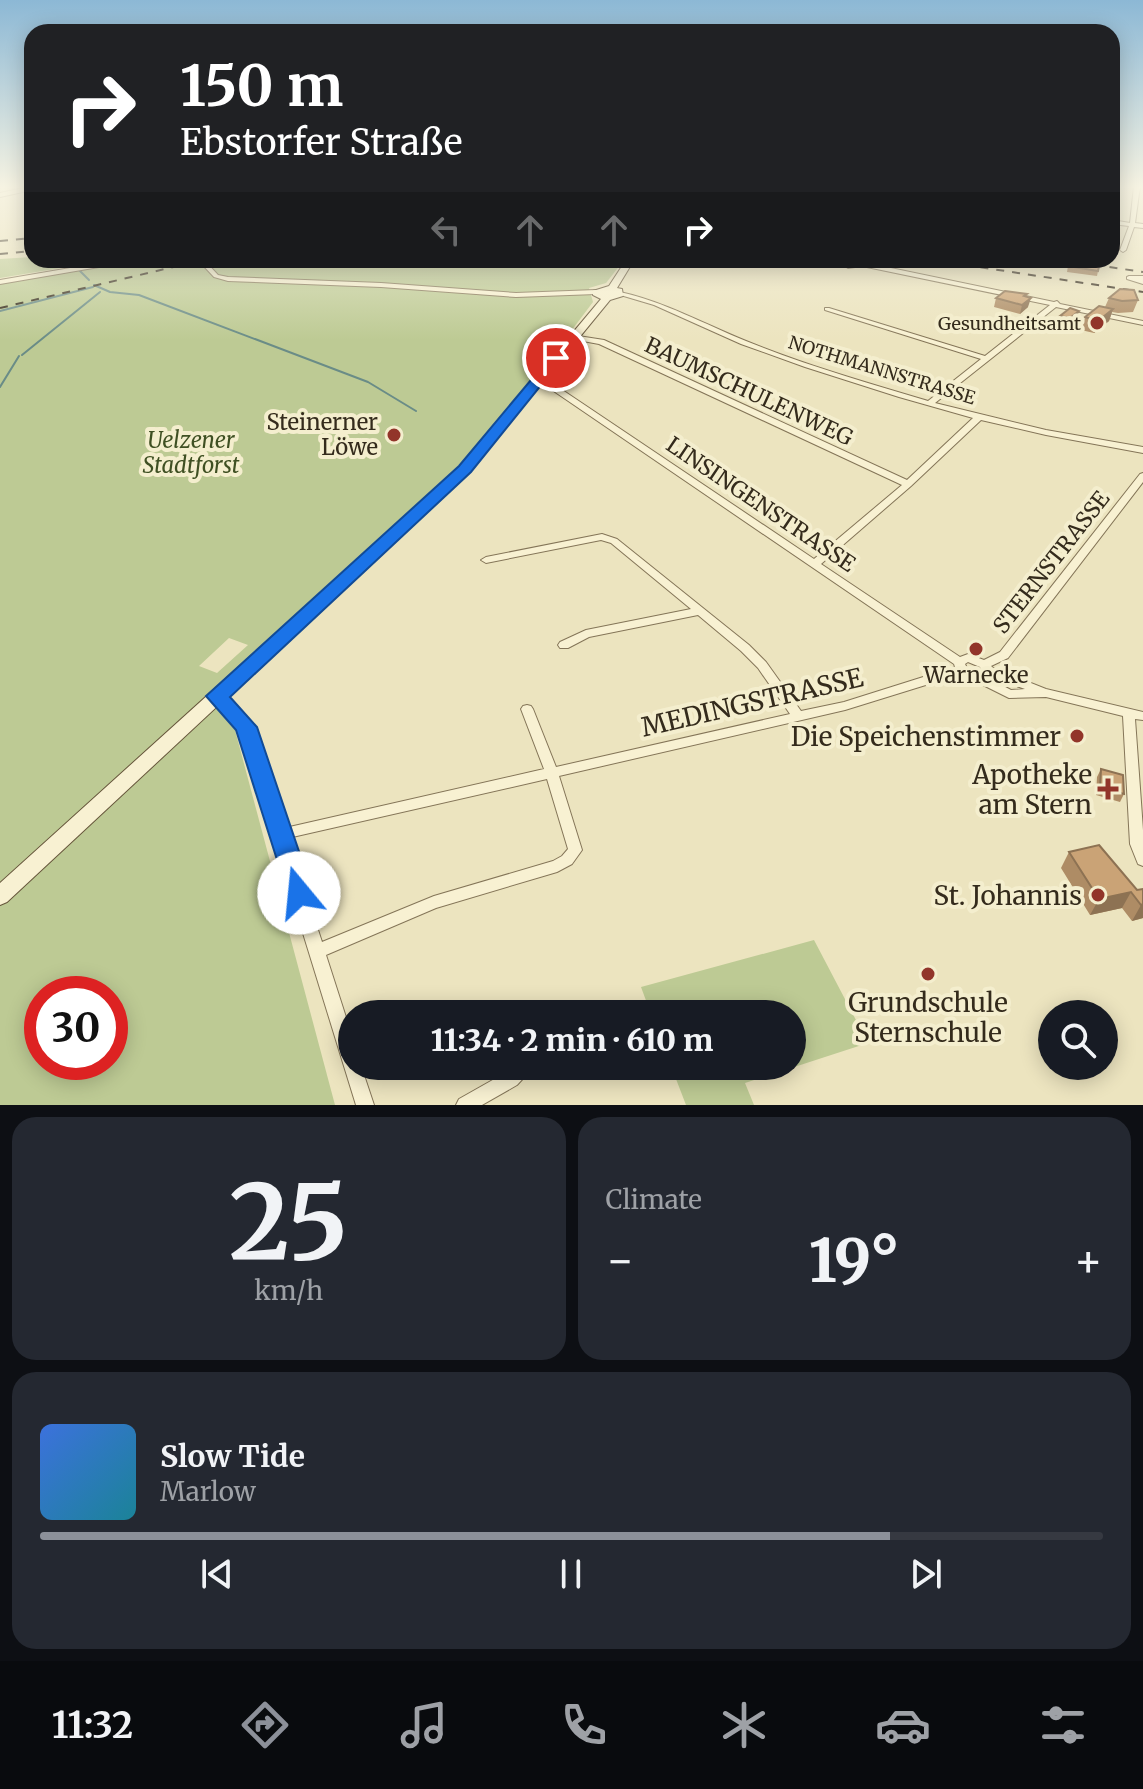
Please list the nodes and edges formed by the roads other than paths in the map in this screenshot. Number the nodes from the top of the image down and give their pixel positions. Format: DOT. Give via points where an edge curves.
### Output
graph roads {
  1 [pos="1127,238"];
  2 [pos="1123,250"];
  3 [pos="81,268"];
  4 [pos="208,268"];
  5 [pos="625,268"];
  6 [pos="882,268"];
  7 [pos="0,282"];
  8 [pos="609,293"];
  9 [pos="1057,303"];
  10 [pos="827,309"];
  11 [pos="1143,323"];
  12 [pos="572,337"];
  13 [pos="984,358"];
  14 [pos="540,379"];
  15 [pos="930,403"];
  16 [pos="979,417"];
  17 [pos="1143,450"];
  18 [pos="1143,476"];
  19 [pos="908,484"];
  20 [pos="486,560"];
  21 [pos="814,564"];
  22 [pos="701,611"];
  23 [pos="564,645"];
  24 [pos="960,666"];
  25 [pos="984,671"];
  26 [pos="217,696"];
  27 [pos="527,709"];
  28 [pos="1129,713"];
  29 [pos="798,716"];
  30 [pos="1143,716"];
  31 [pos="552,774"];
  32 [pos="1139,821"];
  33 [pos="282,834"];
  34 [pos="1143,860"];
  35 [pos="0,896"];
  36 [pos="317,951"];
  37 [pos="338,1017"];
  38 [pos="358,1080"];
  39 [pos="509,1080"];
  40 [pos="365,1105"];
  41 [pos="465,1105"];
  1 -- 2 [label="street"];
  3 -- 7 [label="street"];
  4 -- 8 [label="street, NOTHMANNSTRASSE" via="228,279 516,295"];
  5 -- 8 [label="main road"];
  6 -- 9 [label="street"];
  8 -- 12 [label="main road"];
  8 -- 15 [label="street, NOTHMANNSTRASSE" via="642,299 760,349"];
  9 -- 11 [label="street"];
  9 -- 13 [label="street"];
  10 -- 13 [label="street"];
  12 -- 14 [label="main road"];
  12 -- 19 [label="street, BAUMSCHULENWEG" via="601,342"];
  13 -- 15 [label="street"];
  14 -- 21 [label="street, LINSINGENSTRASSE"];
  14 -- 26 [label="main road" via="465,469"];
  15 -- 16 [label="street, NOTHMANNSTRASSE"];
  16 -- 17 [label="street, NOTHMANNSTRASSE" via="1067,440"];
  16 -- 19 [label="street"];
  18 -- 25 [label="street, STERNSTRASSE" via="1004,655"];
  19 -- 21 [label="street"];
  20 -- 22 [label="street" via="602,537"];
  21 -- 24 [label="street, LINSINGENSTRASSE"];
  22 -- 23 [label="street" via="586,634"];
  22 -- 29 [label="street" via="762,665"];
  24 -- 25 [label="street, LINSINGENSTRASSE"];
  24 -- 25 [label="street" via="968,658"];
  24 -- 29 [label="street, MEDINGSTRASSE" via="868,700"];
  25 -- 28 [label="street, LINSINGENSTRASSE" via="1009,694 1046,693"];
  26 -- 33 [label="street" via="246,727"];
  26 -- 35 [label="main road"];
  27 -- 31 [label="street"];
  28 -- 30 [label="street, LINSINGENSTRASSE"];
  28 -- 32 [label="street"];
  29 -- 31 [label="street, MEDINGSTRASSE"];
  31 -- 33 [label="street, MEDINGSTRASSE"];
  31 -- 36 [label="street" via="575,850 567,860 434,902"];
  32 -- 34 [label="street" via="1137,844"];
  33 -- 36 [label="street"];
  36 -- 37 [label="street"];
  38 -- 40 [label="street"];
  39 -- 41 [label="street"];
}
